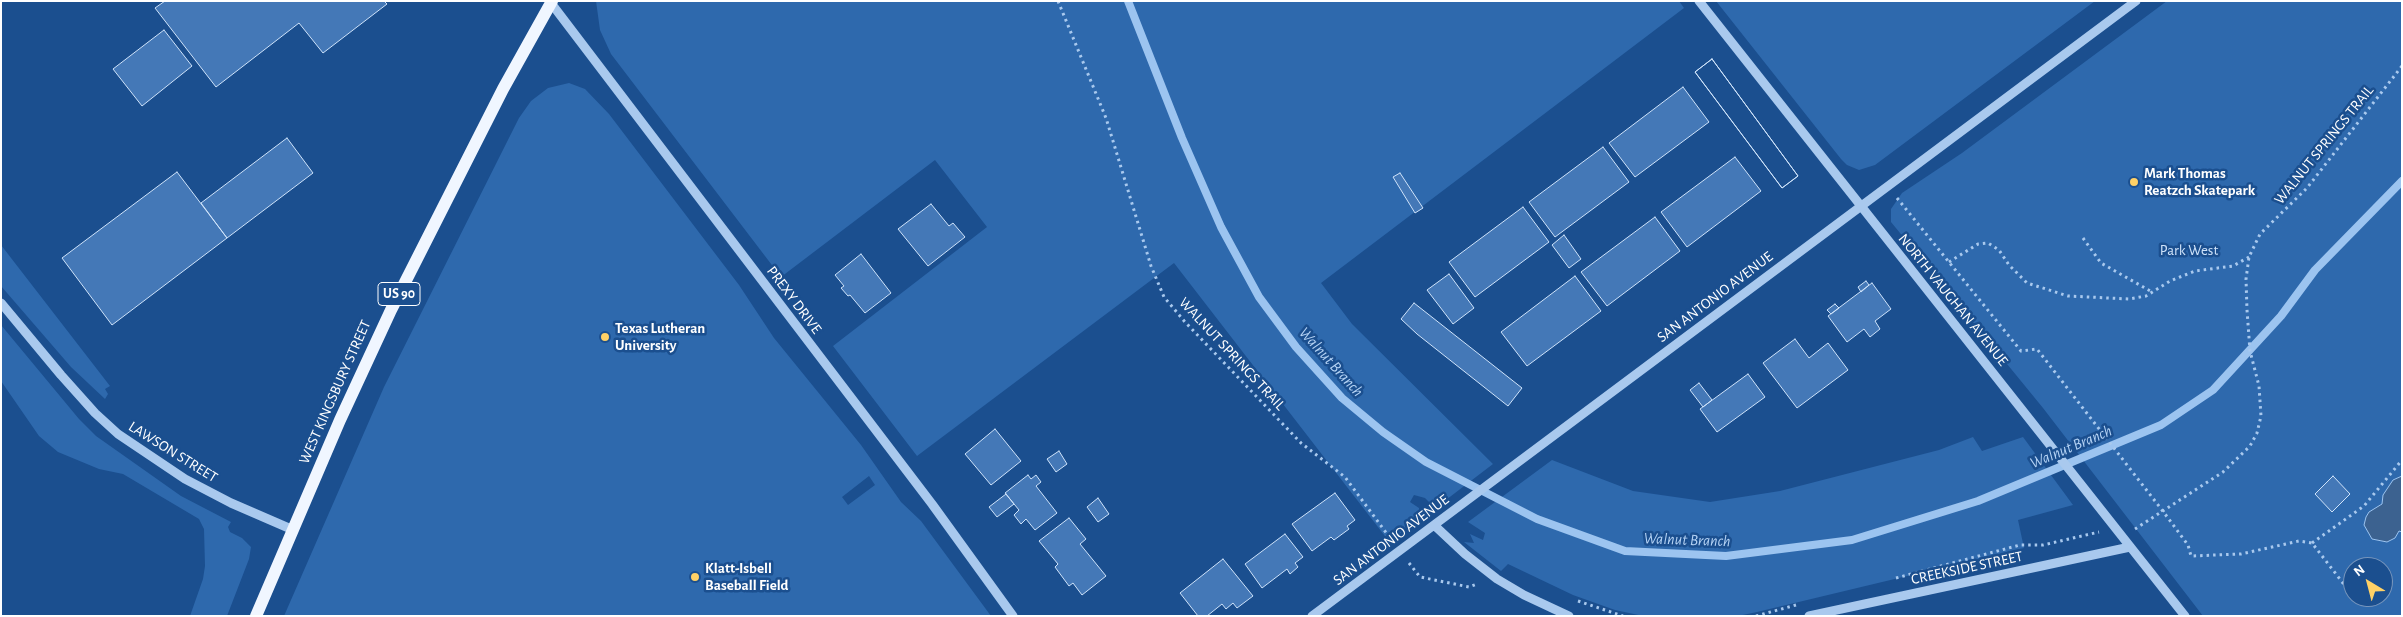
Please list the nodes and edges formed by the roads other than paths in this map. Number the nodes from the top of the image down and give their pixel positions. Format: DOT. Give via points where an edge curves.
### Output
graph roads {
  1 [pos="1699,1"];
  2 [pos="2136,1"];
  3 [pos="551,2"];
  4 [pos="1860,205"];
  5 [pos="1,303"];
  6 [pos="1434,525"];
  7 [pos="292,529"];
  8 [pos="2130,547"];
  9 [pos="256,616"];
  10 [pos="1013,616"];
  11 [pos="1312,616"];
  12 [pos="1569,616"];
  13 [pos="1809,616"];
  14 [pos="2185,616"];
  1 -- 4 [label="street, NORTH VAUGHAN AVENUE"];
  2 -- 4 [label="street, SAN ANTONIO AVENUE"];
  3 -- 7 [label="main road, WEST KINGSBURY STREET / US 90" via="390,310"];
  3 -- 10 [label="street, PREXY DRIVE" via="920,488"];
  4 -- 6 [label="street, SAN ANTONIO AVENUE"];
  4 -- 8 [label="street, NORTH VAUGHAN AVENUE"];
  5 -- 7 [label="street, LAWSON STREET" via="61,375 118,434 185,479 230,503"];
  6 -- 11 [label="street, SAN ANTONIO AVENUE"];
  6 -- 12 [label="street" via="1497,579"];
  7 -- 9 [label="main road, WEST KINGSBURY STREET / US 90"];
  8 -- 13 [label="street, CREEKSIDE STREET"];
  8 -- 14 [label="street, NORTH VAUGHAN AVENUE"];
}
